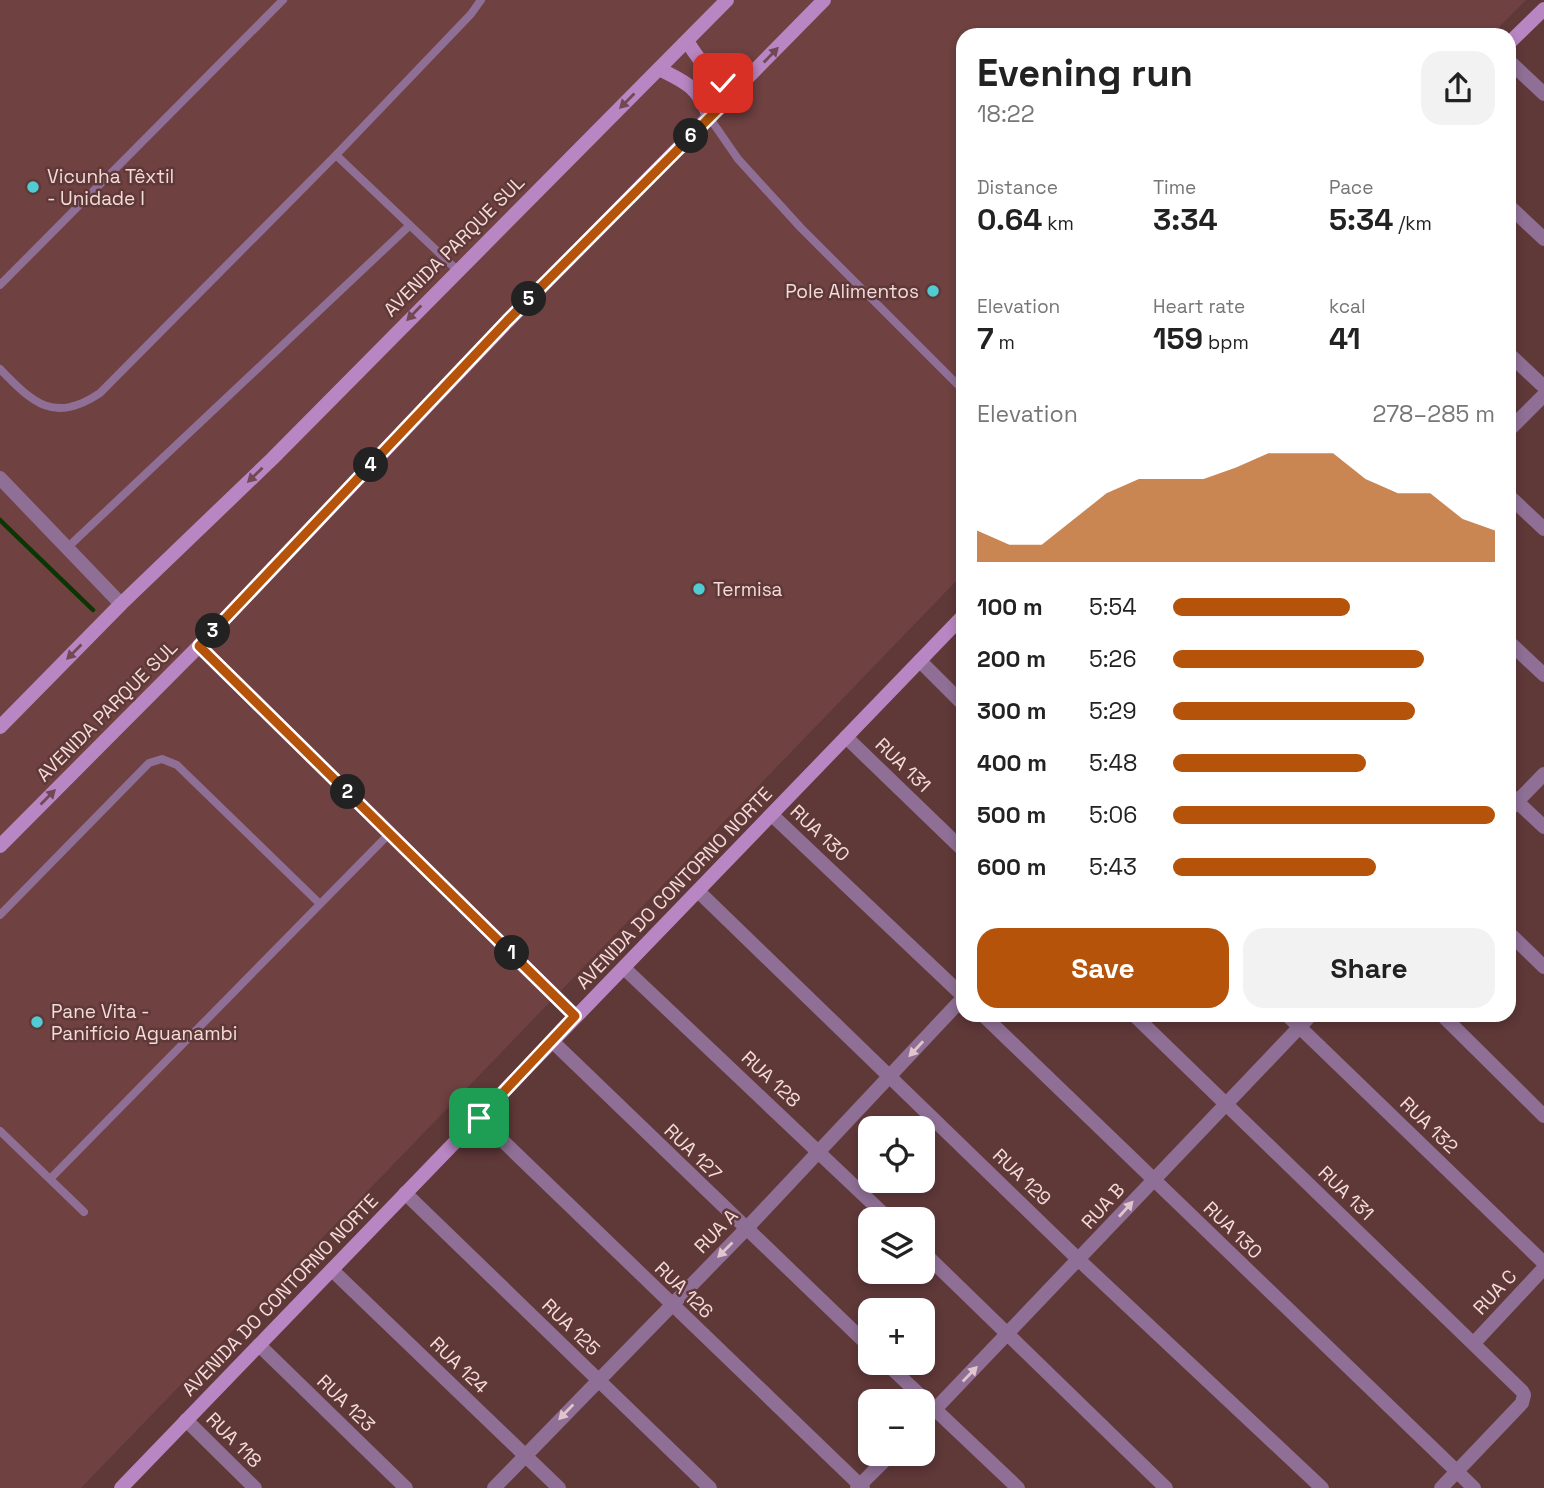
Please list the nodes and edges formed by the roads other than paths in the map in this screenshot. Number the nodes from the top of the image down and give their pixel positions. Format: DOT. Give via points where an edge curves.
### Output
graph roads {
  1 [pos="283,0"];
  2 [pos="481,0"];
  3 [pos="727,0"];
  4 [pos="824,0"];
  5 [pos="1544,9"];
  6 [pos="1516,36"];
  7 [pos="687,41"];
  8 [pos="1516,68"];
  9 [pos="659,69"];
  10 [pos="739,88"];
  11 [pos="1544,94"];
  12 [pos="709,117"];
  13 [pos="336,155"];
  14 [pos="1516,213"];
  15 [pos="409,226"];
  16 [pos="1544,239"];
  17 [pos="457,270"];
  18 [pos="0,285"];
  19 [pos="1516,360"];
  20 [pos="0,369"];
  21 [pos="956,383"];
  22 [pos="1544,387"];
  23 [pos="1544,395"];
  24 [pos="1516,423"];
  25 [pos="0,478"];
  26 [pos="1516,503"];
  27 [pos="1544,529"];
  28 [pos="68,547"];
  29 [pos="121,604"];
  30 [pos="956,623"];
  31 [pos="199,646"];
  32 [pos="1516,649"];
  33 [pos="920,661"];
  34 [pos="1544,675"];
  35 [pos="956,697"];
  36 [pos="0,727"];
  37 [pos="846,737"];
  38 [pos="1544,774"];
  39 [pos="1516,798"];
  40 [pos="1516,805"];
  41 [pos="772,815"];
  42 [pos="1544,827"];
  43 [pos="390,833"];
  44 [pos="956,843"];
  45 [pos="0,846"];
  46 [pos="698,891"];
  47 [pos="320,904"];
  48 [pos="0,915"];
  49 [pos="1516,940"];
  50 [pos="1544,967"];
  51 [pos="624,968"];
  52 [pos="956,991"];
  53 [pos="956,1004"];
  54 [pos="575,1016"];
  55 [pos="990,1022"];
  56 [pos="1141,1022"];
  57 [pos="1295,1022"];
  58 [pos="1305,1022"];
  59 [pos="1449,1022"];
  60 [pos="1300,1027"];
  61 [pos="552,1041"];
  62 [pos="890,1076"];
  63 [pos="1227,1104"];
  64 [pos="1544,1116"];
  65 [pos="479,1118"];
  66 [pos="0,1131"];
  67 [pos="818,1151"];
  68 [pos="50,1179"];
  69 [pos="1153,1180"];
  70 [pos="405,1193"];
  71 [pos="876,1207"];
  72 [pos="84,1212"];
  73 [pos="746,1229"];
  74 [pos="1079,1260"];
  75 [pos="935,1264"];
  76 [pos="1544,1265"];
  77 [pos="332,1270"];
  78 [pos="671,1304"];
  79 [pos="1008,1334"];
  80 [pos="858,1336"];
  81 [pos="1474,1343"];
  82 [pos="259,1345"];
  83 [pos="899,1375"];
  84 [pos="598,1380"];
  85 [pos="914,1389"];
  86 [pos="935,1410"];
  87 [pos="186,1420"];
  88 [pos="525,1455"];
  89 [pos="880,1466"];
  90 [pos="1456,1472"];
  91 [pos="860,1487"];
  92 [pos="121,1488"];
  93 [pos="255,1488"];
  94 [pos="406,1488"];
  95 [pos="494,1488"];
  96 [pos="559,1488"];
  97 [pos="710,1488"];
  98 [pos="1018,1488"];
  99 [pos="1166,1488"];
  100 [pos="1322,1488"];
  101 [pos="1441,1488"];
  102 [pos="1474,1488"];
  1 -- 18 [label="lane"];
  2 -- 13 [label="lane"];
  3 -- 7 [label="street, AVENIDA PARQUE SUL"];
  10 -- 4 [label="street, AVENIDA PARQUE SUL, one-way"];
  5 -- 6 [label="street"];
  7 -- 9 [label="street, AVENIDA PARQUE SUL"];
  7 -- 10 [label="street" via="699,61 723,83"];
  8 -- 11 [label="street"];
  9 -- 12 [label="street" via="683,81 703,99"];
  9 -- 17 [label="street, AVENIDA PARQUE SUL, one-way"];
  10 -- 12 [label="street, AVENIDA PARQUE SUL"];
  12 -- 21 [label="lane" via="738,159 802,228"];
  12 -- 31 [label="street, AVENIDA PARQUE SUL" via="507,321"];
  13 -- 15 [label="lane"];
  13 -- 20 [label="lane" via="85,403 53,407 37,403"];
  14 -- 16 [label="street"];
  15 -- 17 [label="lane"];
  15 -- 28 [label="lane"];
  17 -- 29 [label="street, AVENIDA PARQUE SUL, one-way" via="272,459"];
  19 -- 22 [label="street"];
  23 -- 24 [label="street"];
  25 -- 28 [label="street"];
  26 -- 27 [label="street"];
  28 -- 29 [label="street"];
  29 -- 36 [label="street, AVENIDA PARQUE SUL, one-way"];
  30 -- 33 [label="street, AVENIDA DO CONTORNO NORTE"];
  31 -- 43 [label="street"];
  45 -- 31 [label="street, AVENIDA PARQUE SUL, one-way"];
  32 -- 34 [label="street"];
  33 -- 35 [label="street"];
  33 -- 37 [label="street, AVENIDA DO CONTORNO NORTE"];
  37 -- 41 [label="street, AVENIDA DO CONTORNO NORTE"];
  37 -- 44 [label="street, RUA 131"];
  38 -- 39 [label="street"];
  40 -- 42 [label="street"];
  41 -- 46 [label="street, AVENIDA DO CONTORNO NORTE"];
  41 -- 52 [label="street, RUA 130"];
  43 -- 47 [label="lane"];
  43 -- 54 [label="street"];
  46 -- 51 [label="street, AVENIDA DO CONTORNO NORTE"];
  46 -- 62 [label="street, RUA 129"];
  47 -- 48 [label="lane" via="177,765 162,759 149,763"];
  47 -- 68 [label="lane"];
  49 -- 50 [label="street"];
  51 -- 54 [label="street, AVENIDA DO CONTORNO NORTE"];
  51 -- 67 [label="street, RUA 128"];
  53 -- 62 [label="street, RUA A, one-way"];
  54 -- 61 [label="street, AVENIDA DO CONTORNO NORTE"];
  55 -- 69 [label="street, RUA 130"];
  56 -- 63 [label="street, RUA 131"];
  57 -- 60 [label="street, RUA 132"];
  58 -- 60 [label="street, RUA B"];
  59 -- 64 [label="street"];
  60 -- 63 [label="street, RUA B"];
  60 -- 76 [label="street, RUA 132"];
  61 -- 65 [label="street, AVENIDA DO CONTORNO NORTE"];
  61 -- 73 [label="street, RUA 127"];
  62 -- 67 [label="street, RUA A"];
  62 -- 74 [label="street, RUA 129"];
  63 -- 69 [label="street, RUA B"];
  63 -- 81 [label="street, RUA 131"];
  65 -- 70 [label="street, AVENIDA DO CONTORNO NORTE"];
  65 -- 78 [label="street, RUA 126"];
  66 -- 68 [label="lane"];
  67 -- 71 [label="street, RUA 128"];
  67 -- 73 [label="street, RUA A"];
  68 -- 72 [label="lane"];
  74 -- 69 [label="street, RUA B, one-way"];
  69 -- 90 [label="street, RUA 130"];
  70 -- 77 [label="street, AVENIDA DO CONTORNO NORTE"];
  70 -- 84 [label="street, RUA 125"];
  73 -- 78 [label="street, RUA A, one-way"];
  73 -- 80 [label="street, RUA 127"];
  74 -- 79 [label="street, RUA B"];
  74 -- 100 [label="street, RUA 129"];
  75 -- 79 [label="street"];
  76 -- 81 [label="street, RUA C"];
  77 -- 82 [label="street, AVENIDA DO CONTORNO NORTE"];
  77 -- 88 [label="street, RUA 124"];
  78 -- 84 [label="street, RUA A"];
  78 -- 91 [label="street, RUA 126"];
  86 -- 79 [label="street, RUA B, one-way"];
  79 -- 99 [label="street"];
  81 -- 90 [label="street, RUA 131" via="1524,1395 1522,1403"];
  82 -- 87 [label="street, AVENIDA DO CONTORNO NORTE"];
  82 -- 94 [label="street, RUA 123"];
  83 -- 85 [label="street"];
  84 -- 88 [label="street, RUA A, one-way"];
  84 -- 97 [label="street, RUA 125"];
  86 -- 98 [label="street"];
  87 -- 92 [label="street, AVENIDA DO CONTORNO NORTE"];
  87 -- 93 [label="street, RUA 118"];
  88 -- 95 [label="street, RUA A"];
  88 -- 96 [label="street, RUA 124"];
  89 -- 91 [label="street"];
  90 -- 101 [label="street"];
  90 -- 102 [label="street, RUA 130"];
}
